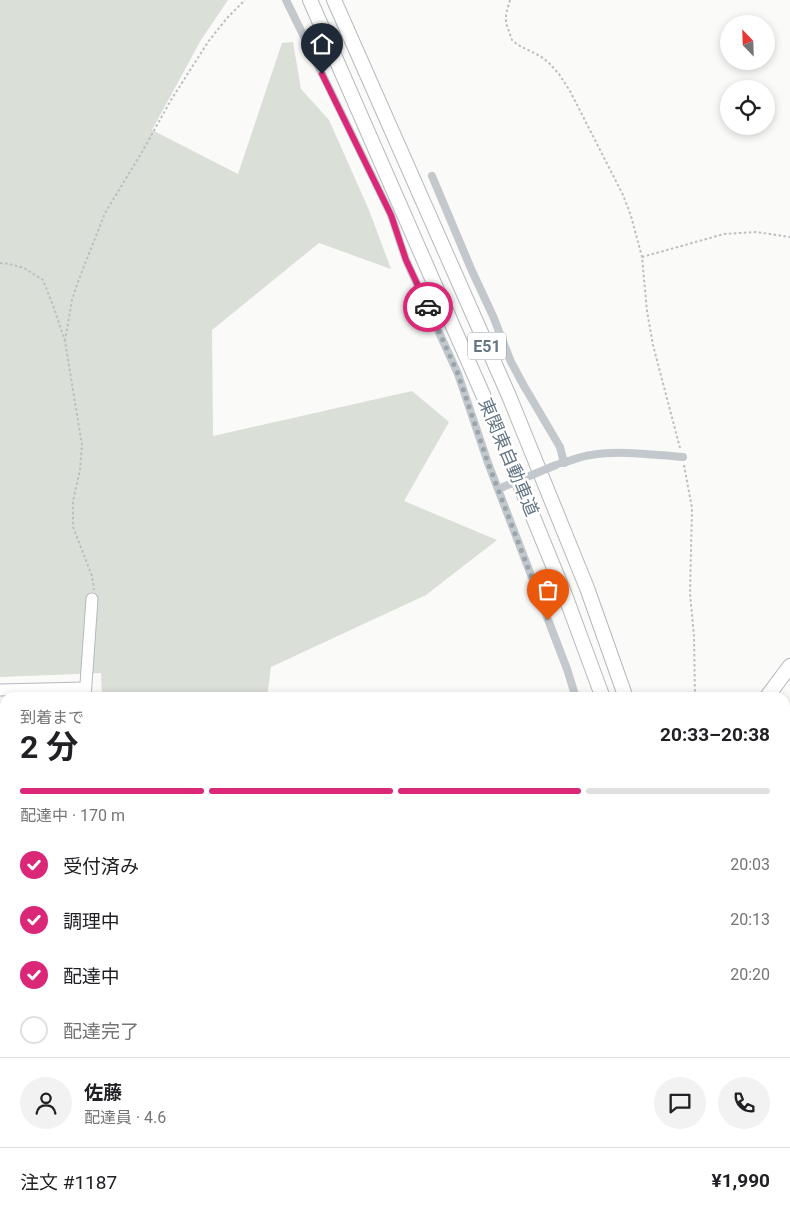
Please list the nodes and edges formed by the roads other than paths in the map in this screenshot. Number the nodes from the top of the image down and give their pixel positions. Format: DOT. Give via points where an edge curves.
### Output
graph roads {
  1 [pos="286,0"];
  2 [pos="310,0"];
  3 [pos="334,0"];
  4 [pos="432,176"];
  5 [pos="683,457"];
  6 [pos="560,464"];
  7 [pos="500,488"];
  8 [pos="92,600"];
  9 [pos="790,666"];
  10 [pos="0,690"];
  11 [pos="57,692"];
  12 [pos="85,692"];
  13 [pos="574,692"];
  14 [pos="601,692"];
  15 [pos="624,692"];
  16 [pos="770,692"];
  1 -- 7 [label="street" via="391,215 406,260 458,374"];
  2 -- 14 [label="highway, 東関東自動車道 / E51" via="487,404 562,586"];
  3 -- 15 [label="highway, 東関東自動車道 / E51" via="509,396 587,588"];
  4 -- 6 [label="street" via="511,362 560,447"];
  5 -- 6 [label="street" via="606,454"];
  6 -- 7 [label="street, bridge"];
  7 -- 13 [label="street"];
  8 -- 12 [label="street"];
  9 -- 16 [label="highway"];
  10 -- 11 [label="street"];
}
